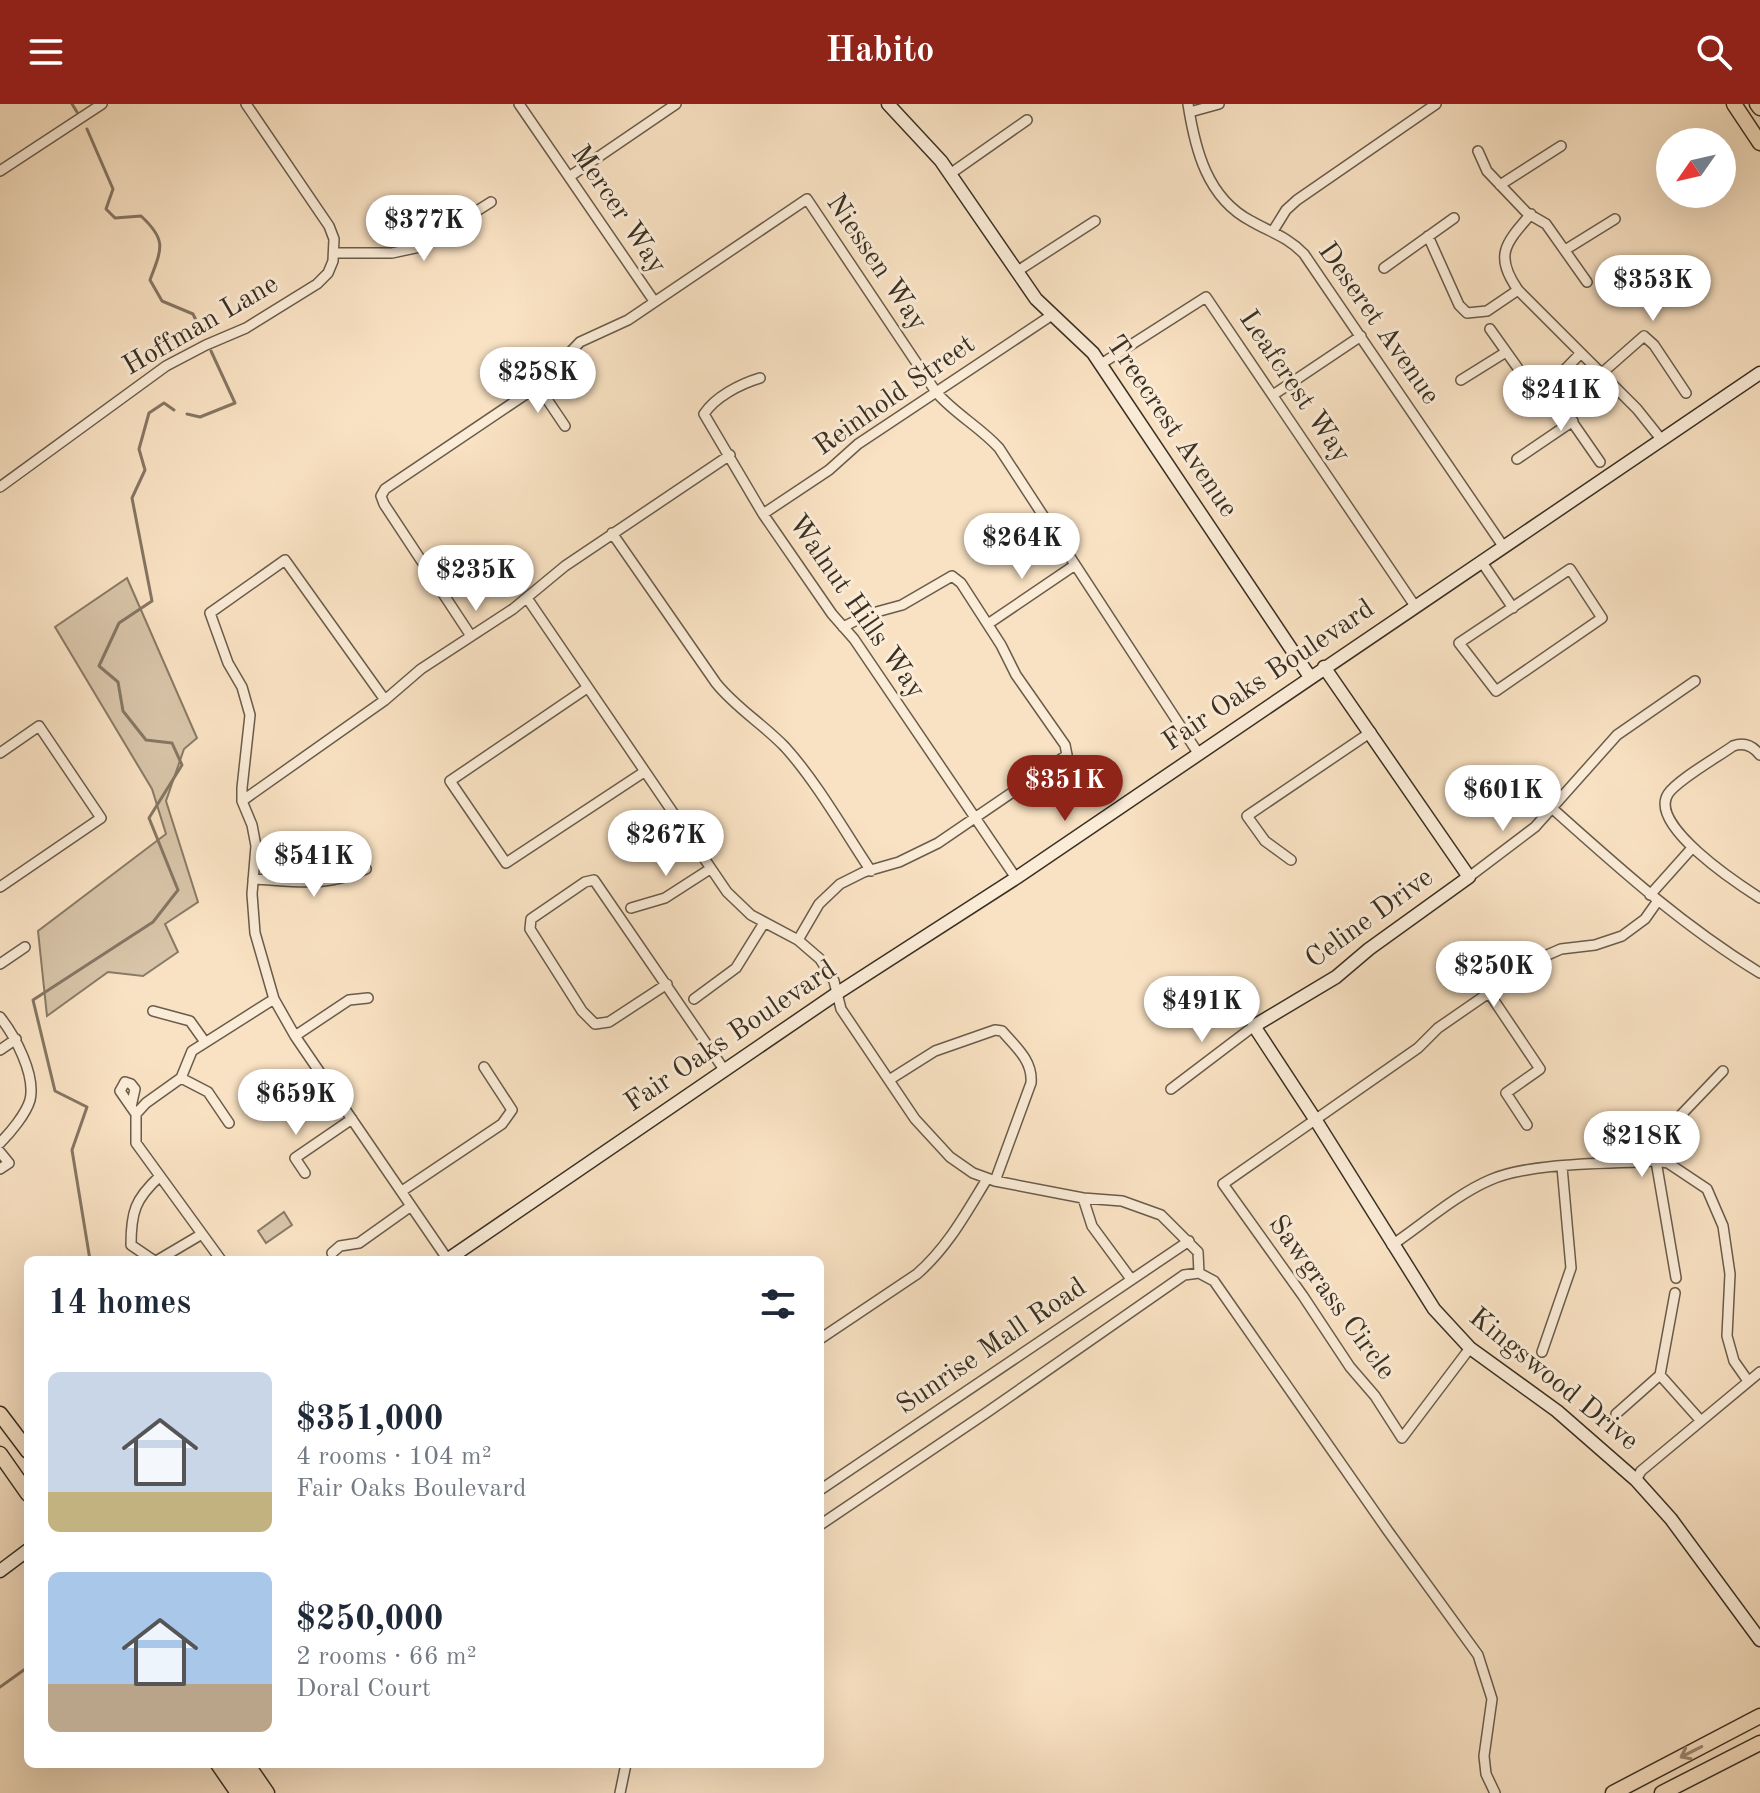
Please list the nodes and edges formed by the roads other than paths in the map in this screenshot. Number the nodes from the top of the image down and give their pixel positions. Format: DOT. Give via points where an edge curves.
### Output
graph roads {
  1 [pos="102,104"];
  2 [pos="246,104"];
  3 [pos="519,104"];
  4 [pos="676,104"];
  5 [pos="888,104"];
  6 [pos="1219,104"];
  7 [pos="1436,104"];
  8 [pos="1734,104"];
  9 [pos="1189,108"];
  10 [pos="1027,120"];
  11 [pos="1760,143"];
  12 [pos="1561,146"];
  13 [pos="1478,151"];
  14 [pos="0,171"];
  15 [pos="950,174"];
  16 [pos="569,177"];
  17 [pos="1500,185"];
  18 [pos="491,202"];
  19 [pos="1531,214"];
  20 [pos="1454,218"];
  21 [pos="1615,219"];
  22 [pos="1095,221"];
  23 [pos="1273,231"];
  24 [pos="1428,236"];
  25 [pos="1565,250"];
  26 [pos="335,253"];
  27 [pos="1384,268"];
  28 [pos="1016,272"];
  29 [pos="1587,282"];
  30 [pos="1518,290"];
  31 [pos="654,301"];
  32 [pos="1052,315"];
  33 [pos="1490,329"];
  34 [pos="1361,336"];
  35 [pos="1506,352"];
  36 [pos="1581,353"];
  37 [pos="1101,364"];
  38 [pos="1602,373"];
  39 [pos="1760,373"];
  40 [pos="760,378"];
  41 [pos="1461,380"];
  42 [pos="538,386"];
  43 [pos="1548,387"];
  44 [pos="936,392"];
  45 [pos="1686,393"];
  46 [pos="1273,395"];
  47 [pos="1573,421"];
  48 [pos="565,426"];
  49 [pos="1661,439"];
  50 [pos="730,455"];
  51 [pos="1517,459"];
  52 [pos="1600,462"];
  53 [pos="0,487"];
  54 [pos="763,514"];
  55 [pos="612,533"];
  56 [pos="1503,546"];
  57 [pos="1481,561"];
  58 [pos="1075,565"];
  59 [pos="527,598"];
  60 [pos="1415,606"];
  61 [pos="1513,608"];
  62 [pos="988,624"];
  63 [pos="843,627"];
  64 [pos="471,636"];
  65 [pos="1324,667"];
  66 [pos="1310,677"];
  67 [pos="1695,681"];
  68 [pos="587,688"];
  69 [pos="385,700"];
  70 [pos="1371,732"];
  71 [pos="0,753"];
  72 [pos="1198,753"];
  73 [pos="1760,755"];
  74 [pos="644,772"];
  75 [pos="242,801"];
  76 [pos="1553,809"];
  77 [pos="974,817"];
  78 [pos="1692,848"];
  79 [pos="1291,860"];
  80 [pos="366,869"];
  81 [pos="710,869"];
  82 [pos="871,871"];
  83 [pos="1469,877"];
  84 [pos="1016,878"];
  85 [pos="253,879"];
  86 [pos="0,887"];
  87 [pos="1760,898"];
  88 [pos="1653,899"];
  89 [pos="631,908"];
  90 [pos="764,923"];
  91 [pos="798,940"];
  92 [pos="25,947"];
  93 [pos="0,964"];
  94 [pos="1760,973"];
  95 [pos="667,984"];
  96 [pos="1489,993"];
  97 [pos="836,994"];
  98 [pos="368,998"];
  99 [pos="274,999"];
  100 [pos="694,999"];
  101 [pos="153,1011"];
  102 [pos="0,1017"];
  103 [pos="1254,1026"];
  104 [pos="295,1036"];
  105 [pos="16,1039"];
  106 [pos="205,1042"];
  107 [pos="0,1050"];
  108 [pos="484,1067"];
  109 [pos="725,1071"];
  110 [pos="1723,1071"];
  111 [pos="181,1078"];
  112 [pos="889,1080"];
  113 [pos="1171,1089"];
  114 [pos="352,1119"];
  115 [pos="1315,1119"];
  116 [pos="229,1123"];
  117 [pos="1527,1125"];
  118 [pos="0,1143"];
  119 [pos="0,1152"];
  120 [pos="1656,1161"];
  121 [pos="1562,1167"];
  122 [pos="0,1169"];
  123 [pos="305,1173"];
  124 [pos="160,1176"];
  125 [pos="991,1180"];
  126 [pos="402,1191"];
  127 [pos="1083,1198"];
  128 [pos="411,1206"];
  129 [pos="202,1234"];
  130 [pos="1189,1241"];
  131 [pos="1392,1245"];
  132 [pos="332,1253"];
  133 [pos="149,1256"];
  134 [pos="162,1256"];
  135 [pos="218,1256"];
  136 [pos="445,1256"];
  137 [pos="454,1256"];
  138 [pos="1199,1273"];
  139 [pos="1676,1278"];
  140 [pos="1131,1279"];
  141 [pos="1675,1293"];
  142 [pos="824,1336"];
  143 [pos="1470,1348"];
  144 [pos="1542,1352"];
  145 [pos="1760,1372"];
  146 [pos="1660,1375"];
  147 [pos="1748,1381"];
  148 [pos="0,1414"];
  149 [pos="1616,1414"];
  150 [pos="1701,1421"];
  151 [pos="24,1446"];
  152 [pos="0,1454"];
  153 [pos="1636,1480"];
  154 [pos="824,1487"];
  155 [pos="24,1488"];
  156 [pos="824,1520"];
  157 [pos="24,1553"];
  158 [pos="0,1571"];
  159 [pos="1760,1640"];
  160 [pos="1760,1716"];
  161 [pos="1760,1743"];
  162 [pos="221,1768"];
  163 [pos="235,1768"];
  164 [pos="250,1768"];
  165 [pos="625,1768"];
  166 [pos="238,1793"];
  167 [pos="253,1793"];
  168 [pos="267,1793"];
  169 [pos="620,1793"];
  170 [pos="1495,1793"];
  171 [pos="1613,1793"];
  172 [pos="1662,1793"];
  1 -- 14 [label="street"];
  2 -- 26 [label="street" via="329,226"];
  3 -- 16 [label="street, Mercer Way"];
  4 -- 16 [label="street"];
  5 -- 15 [label="street, Treecrest Avenue"];
  6 -- 9 [label="street"];
  7 -- 23 [label="street" via="1297,200"];
  8 -- 11 [label="main road"];
  9 -- 23 [label="street, Deseret Avenue" via="1200,159 1214,186 1243,217"];
  10 -- 15 [label="street"];
  12 -- 17 [label="street"];
  13 -- 17 [label="street"];
  15 -- 28 [label="street, Treecrest Avenue"];
  16 -- 31 [label="street, Mercer Way"];
  17 -- 19 [label="street"];
  18 -- 26 [label="street" via="433,241 406,251"];
  19 -- 25 [label="street" via="1546,224"];
  19 -- 30 [label="street" via="1507,247 1504,263"];
  20 -- 24 [label="street"];
  21 -- 25 [label="street"];
  22 -- 28 [label="street"];
  23 -- 34 [label="street, Deseret Avenue" via="1304,254"];
  24 -- 27 [label="street"];
  24 -- 30 [label="street" via="1467,313 1487,311"];
  25 -- 29 [label="street"];
  26 -- 53 [label="street, Hoffman Lane" via="317,284 246,328 166,366"];
  28 -- 32 [label="street, Treecrest Avenue"];
  30 -- 36 [label="street"];
  31 -- 42 [label="street, Niessen Way" via="628,320 580,342"];
  31 -- 44 [label="street, Niessen Way" via="807,199"];
  32 -- 37 [label="street, Treecrest Avenue"];
  32 -- 44 [label="street, Reinhold Street"];
  33 -- 35 [label="street"];
  34 -- 46 [label="street"];
  34 -- 56 [label="street, Deseret Avenue"];
  35 -- 41 [label="street"];
  35 -- 43 [label="street" via="1527,381"];
  36 -- 38 [label="street"];
  36 -- 43 [label="street"];
  37 -- 46 [label="street, Leafcrest Way" via="1206,297"];
  37 -- 66 [label="street, Treecrest Avenue"];
  38 -- 45 [label="street" via="1644,336"];
  38 -- 49 [label="street"];
  39 -- 49 [label="street, Fair Oaks Boulevard"];
  40 -- 50 [label="street, Walnut Hills Way" via="739,386 704,414"];
  42 -- 48 [label="street"];
  42 -- 64 [label="street, Niessen Way" via="381,496"];
  43 -- 47 [label="street"];
  44 -- 54 [label="street, Reinhold Street"];
  44 -- 58 [label="street, Niessen Way" via="999,448"];
  46 -- 60 [label="street, Leafcrest Way"];
  47 -- 51 [label="street"];
  47 -- 52 [label="street"];
  49 -- 56 [label="street, Fair Oaks Boulevard"];
  50 -- 54 [label="street, Walnut Hills Way"];
  50 -- 55 [label="street"];
  54 -- 63 [label="street, Walnut Hills Way"];
  55 -- 59 [label="street"];
  55 -- 82 [label="street" via="716,683 795,759"];
  56 -- 57 [label="street, Fair Oaks Boulevard"];
  57 -- 60 [label="street, Fair Oaks Boulevard"];
  57 -- 61 [label="street"];
  58 -- 62 [label="street"];
  58 -- 72 [label="street, Niessen Way"];
  59 -- 64 [label="street"];
  59 -- 68 [label="street"];
  60 -- 65 [label="street, Fair Oaks Boulevard"];
  61 -- 61 [label="street" via="1459,643 1496,691 1602,618 1570,569"];
  62 -- 63 [label="street" via="952,576 902,605"];
  62 -- 77 [label="street" via="1067,755"];
  63 -- 77 [label="street, Walnut Hills Way"];
  64 -- 69 [label="street"];
  65 -- 66 [label="street, Fair Oaks Boulevard"];
  65 -- 70 [label="street"];
  66 -- 72 [label="street, Fair Oaks Boulevard"];
  67 -- 76 [label="street, Celine Drive" via="1617,735"];
  68 -- 74 [label="street"];
  68 -- 74 [label="street" via="450,781 498,852 506,863"];
  69 -- 75 [label="street"];
  69 -- 75 [label="street" via="285,560 210,613 250,715"];
  70 -- 79 [label="street" via="1247,816 1265,841"];
  70 -- 83 [label="street"];
  71 -- 86 [label="street" via="39,726 101,818"];
  72 -- 84 [label="street, Fair Oaks Boulevard"];
  73 -- 78 [label="street" via="1755,748 1736,745 1667,795 1667,815"];
  74 -- 81 [label="street"];
  75 -- 85 [label="street" via="256,846"];
  76 -- 83 [label="street, Celine Drive" via="1524,838"];
  76 -- 88 [label="street"];
  77 -- 82 [label="street" via="919,854"];
  77 -- 84 [label="street, Walnut Hills Way"];
  78 -- 87 [label="street"];
  78 -- 88 [label="street"];
  80 -- 85 [label="street" via="331,882"];
  81 -- 89 [label="street" via="665,898"];
  81 -- 90 [label="street" via="739,904"];
  82 -- 91 [label="street" via="827,894"];
  83 -- 103 [label="street, Celine Drive" via="1336,977"];
  84 -- 97 [label="street, Fair Oaks Boulevard"];
  85 -- 99 [label="street" via="255,933"];
  88 -- 94 [label="street"];
  88 -- 96 [label="street" via="1645,919 1622,936 1549,953"];
  90 -- 91 [label="street"];
  90 -- 100 [label="street" via="731,974"];
  91 -- 97 [label="street" via="827,969"];
  92 -- 93 [label="street"];
  95 -- 95 [label="street" via="594,880 531,919 530,929 595,1024 609,1022"];
  95 -- 109 [label="street"];
  96 -- 115 [label="street"];
  96 -- 117 [label="street" via="1540,1069 1506,1093"];
  97 -- 109 [label="street, Fair Oaks Boulevard"];
  97 -- 112 [label="street"];
  98 -- 104 [label="street" via="349,1000"];
  99 -- 104 [label="street"];
  99 -- 106 [label="street"];
  101 -- 106 [label="street" via="190,1021"];
  102 -- 105 [label="street"];
  103 -- 113 [label="street, Celine Drive"];
  103 -- 115 [label="street, Kingswood Drive"];
  104 -- 114 [label="street"];
  105 -- 107 [label="street"];
  105 -- 118 [label="street" via="31,1085 29,1102"];
  106 -- 111 [label="street" via="192,1051"];
  108 -- 126 [label="street" via="512,1110 502,1124"];
  109 -- 137 [label="street, Fair Oaks Boulevard"];
  110 -- 120 [label="street" via="1657,1140"];
  111 -- 116 [label="street" via="202,1086"];
  111 -- 124 [label="street" via="134,1111 136,1143"];
  112 -- 125 [label="street" via="935,1143 961,1166"];
  112 -- 125 [label="street" via="935,1051 1002,1031 1032,1073"];
  114 -- 123 [label="street" via="295,1158"];
  114 -- 126 [label="street"];
  115 -- 131 [label="street, Kingswood Drive"];
  115 -- 143 [label="street, Sawgrass Circle" via="1223,1184 1402,1438"];
  119 -- 122 [label="street" via="9,1163"];
  120 -- 121 [label="street"];
  120 -- 139 [label="street"];
  120 -- 147 [label="street" via="1668,1163 1707,1189 1723,1226 1730,1274 1727,1336 1734,1361"];
  121 -- 131 [label="street" via="1491,1179"];
  121 -- 144 [label="street" via="1571,1268"];
  124 -- 129 [label="street"];
  124 -- 133 [label="street" via="131,1215 131,1245"];
  125 -- 127 [label="street"];
  125 -- 142 [label="street" via="931,1262"];
  126 -- 128 [label="street"];
  127 -- 130 [label="street" via="1122,1201 1161,1215"];
  127 -- 140 [label="street" via="1092,1226"];
  128 -- 132 [label="street" via="359,1243"];
  128 -- 136 [label="street"];
  129 -- 134 [label="street"];
  129 -- 135 [label="street"];
  130 -- 138 [label="street" via="1199,1256"];
  130 -- 140 [label="street, Sunrise Mall Road"];
  131 -- 143 [label="street, Kingswood Drive" via="1434,1309"];
  138 -- 156 [label="street" via="1184,1275"];
  138 -- 170 [label="street" via="1214,1281 1478,1655 1492,1699 1484,1756"];
  140 -- 154 [label="street, Sunrise Mall Road"];
  141 -- 146 [label="street"];
  143 -- 153 [label="street, Kingswood Drive" via="1557,1411"];
  145 -- 147 [label="street"];
  146 -- 149 [label="street"];
  146 -- 150 [label="street"];
  147 -- 150 [label="street"];
  148 -- 151 [label="main road"];
  150 -- 153 [label="street"];
  152 -- 155 [label="main road"];
  153 -- 159 [label="street, Kingswood Drive"];
  157 -- 158 [label="street"];
  160 -- 171 [label="main road, one-way"];
  161 -- 172 [label="main road"];
  162 -- 166 [label="main road"];
  163 -- 167 [label="main road"];
  164 -- 168 [label="main road"];
  165 -- 169 [label="street"];
}
